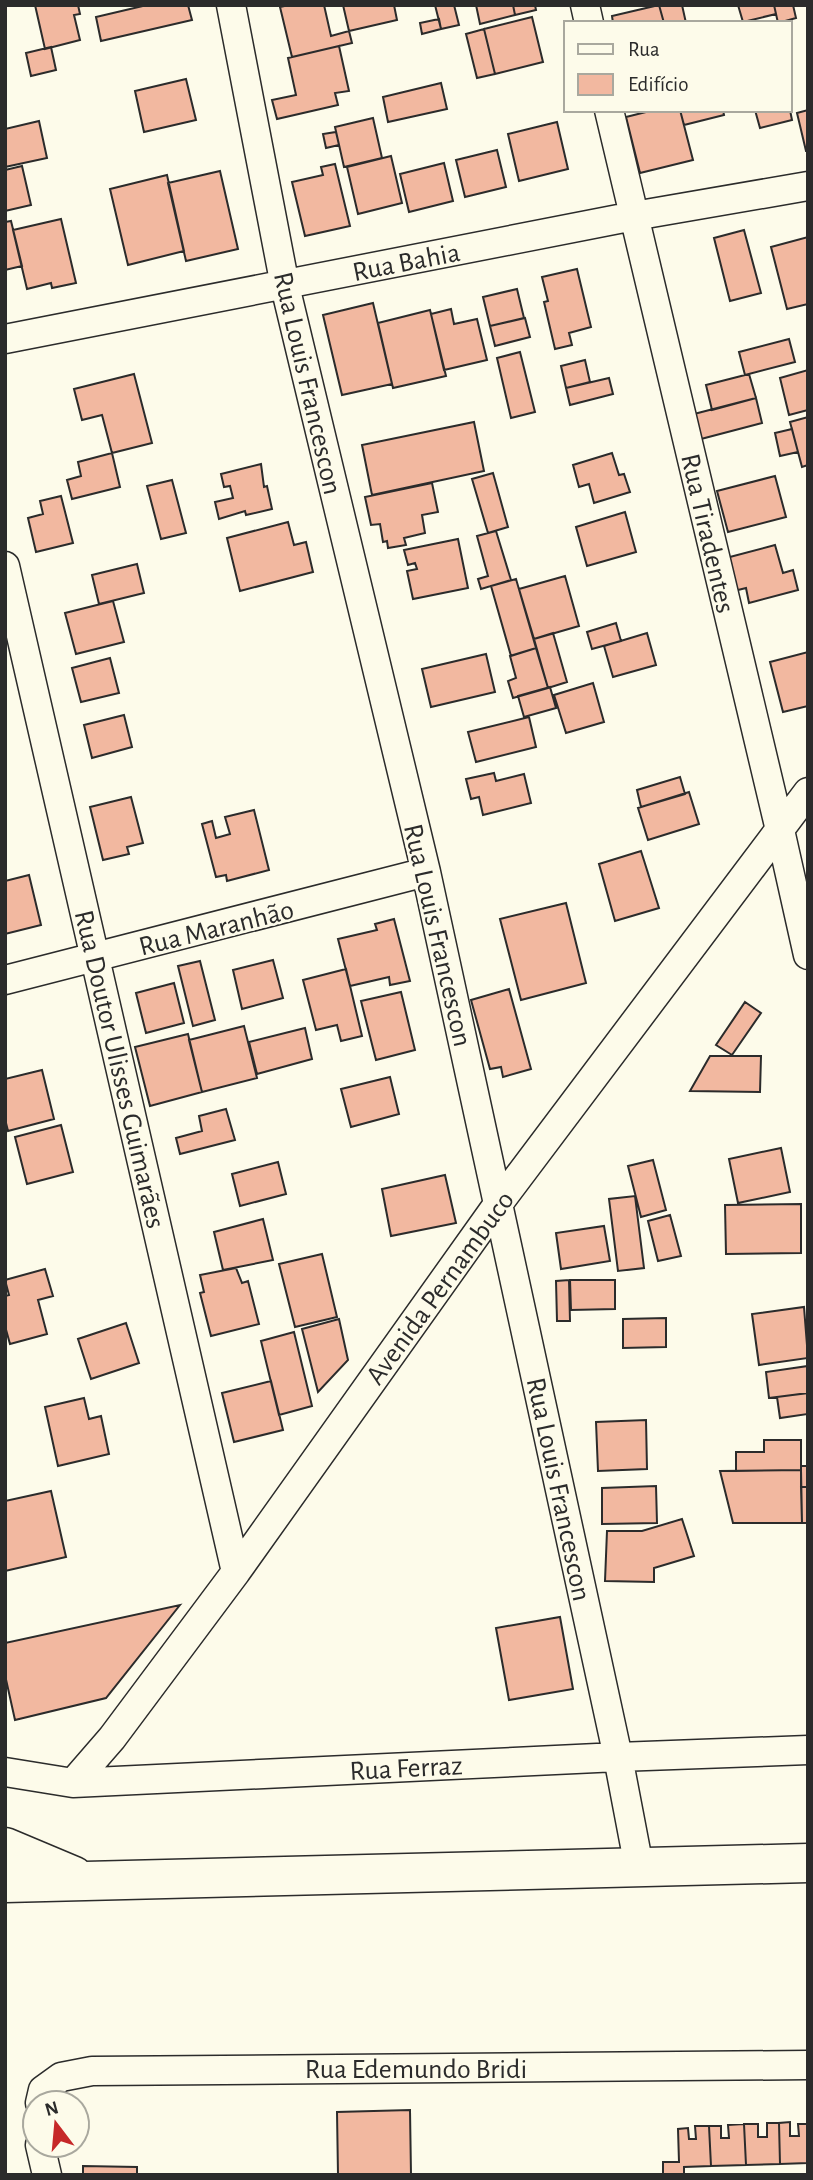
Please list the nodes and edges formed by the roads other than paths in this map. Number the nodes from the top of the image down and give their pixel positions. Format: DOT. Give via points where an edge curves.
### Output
graph roads {
  1 [pos="231,5"];
  2 [pos="609,112"];
  3 [pos="808,186"];
  4 [pos="634,216"];
  5 [pos="285,286"];
  6 [pos="5,339"];
  7 [pos="5,566"];
  8 [pos="808,792"];
  9 [pos="780,830"];
  10 [pos="426,872"];
  11 [pos="808,956"];
  12 [pos="96,958"];
  13 [pos="5,980"];
  14 [pos="498,1204"];
  15 [pos="236,1572"];
  16 [pos="808,1751"];
  17 [pos="618,1757"];
  18 [pos="5,1772"];
  19 [pos="73,1783"];
  20 [pos="5,1847"];
  21 [pos="808,1863"];
  22 [pos="639,1867"];
  23 [pos="86,1881"];
  24 [pos="5,1883"];
  25 [pos="5,1905"];
  26 [pos="808,2065"];
  27 [pos="44,2089"];
  1 -- 5 [label="street, Rua Louis Francescon"];
  2 -- 4 [label="street, Rua Tiradentes"];
  3 -- 4 [label="street, Rua Bahia"];
  4 -- 5 [label="street, Rua Bahia"];
  4 -- 9 [label="street, Rua Tiradentes"];
  5 -- 6 [label="street, Rua Bahia"];
  5 -- 10 [label="street, Rua Louis Francescon"];
  7 -- 12 [label="street, Rua Doutor Ulisses Guimarães"];
  8 -- 9 [label="street, Avenida Pernambuco"];
  9 -- 11 [label="street, Rua Tiradentes"];
  9 -- 14 [label="street, Avenida Pernambuco"];
  10 -- 12 [label="street, Rua Maranhão"];
  10 -- 14 [label="street, Rua Louis Francescon"];
  12 -- 13 [label="street, Rua Maranhão"];
  12 -- 15 [label="street, Rua Doutor Ulisses Guimarães"];
  14 -- 15 [label="street, Avenida Pernambuco"];
  14 -- 17 [label="street, Rua Louis Francescon"];
  15 -- 19 [label="street, Avenida Pernambuco"];
  16 -- 17 [label="street, Rua Ferraz"];
  17 -- 19 [label="street, Rua Ferraz"];
  17 -- 22 [label="street, Rua Louis Francescon"];
  18 -- 19 [label="street, Rua Ferraz"];
  20 -- 23 [label="main road"];
  21 -- 22 [label="main road"];
  22 -- 23 [label="main road"];
  23 -- 24 [label="main road"];
  23 -- 25 [label="main road" via="15,1897"];
  26 -- 27 [label="street, Rua Edemundo Bridi" via="92,2071 61,2077"];
}
